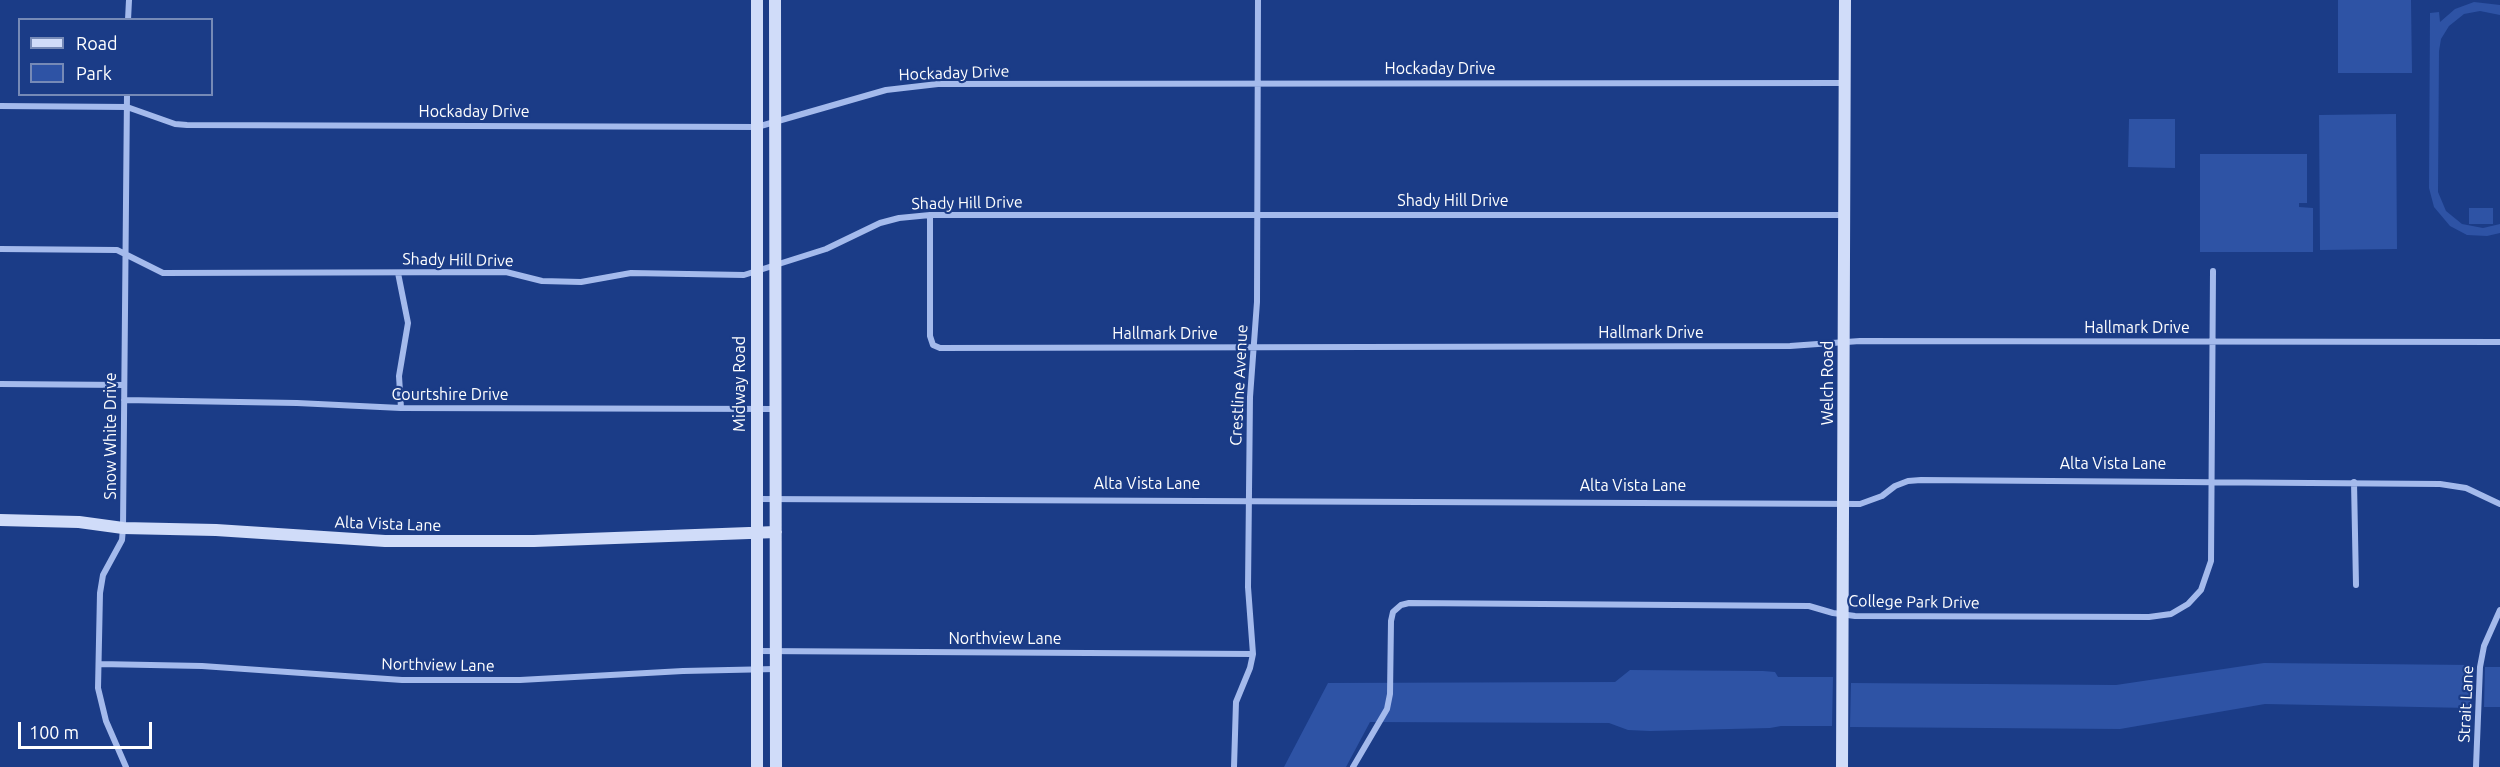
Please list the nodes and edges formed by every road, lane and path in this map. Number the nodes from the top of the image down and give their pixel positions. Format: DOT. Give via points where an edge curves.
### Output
graph roads {
  1 [pos="129,0"];
  2 [pos="757,0"];
  3 [pos="775,0"];
  4 [pos="1258,0"];
  5 [pos="1845,0"];
  6 [pos="128,18"];
  7 [pos="1258,83"];
  8 [pos="1845,83"];
  9 [pos="127,96"];
  10 [pos="0,106"];
  11 [pos="127,107"];
  12 [pos="775,120"];
  13 [pos="757,127"];
  14 [pos="930,215"];
  15 [pos="1258,215"];
  16 [pos="1845,215"];
  17 [pos="0,249"];
  18 [pos="125,254"];
  19 [pos="776,263"];
  20 [pos="756,271"];
  21 [pos="2213,271"];
  22 [pos="398,273"];
  23 [pos="1845,342"];
  24 [pos="2212,342"];
  25 [pos="2500,342"];
  26 [pos="1254,348"];
  27 [pos="0,384"];
  28 [pos="124,386"];
  29 [pos="124,400"];
  30 [pos="400,408"];
  31 [pos="756,409"];
  32 [pos="776,409"];
  33 [pos="2211,481"];
  34 [pos="2354,482"];
  35 [pos="756,499"];
  36 [pos="776,499"];
  37 [pos="1249,501"];
  38 [pos="1844,504"];
  39 [pos="2500,504"];
  40 [pos="0,520"];
  41 [pos="123,528"];
  42 [pos="757,532"];
  43 [pos="776,532"];
  44 [pos="2356,585"];
  45 [pos="2500,610"];
  46 [pos="1844,615"];
  47 [pos="757,651"];
  48 [pos="776,651"];
  49 [pos="1253,654"];
  50 [pos="99,664"];
  51 [pos="757,669"];
  52 [pos="776,669"];
  53 [pos="126,767"];
  54 [pos="757,767"];
  55 [pos="776,767"];
  56 [pos="1234,767"];
  57 [pos="1353,767"];
  58 [pos="1842,767"];
  59 [pos="2476,767"];
  1 -- 6 [label="street"];
  2 -- 13 [label="street, Midway Road"];
  3 -- 12 [label="street"];
  4 -- 7 [label="street, Crestline Avenue"];
  5 -- 8 [label="street, Welch Road"];
  7 -- 8 [label="street, Hockaday Drive"];
  7 -- 12 [label="street, Hockaday Drive" via="938,84 886,90"];
  7 -- 15 [label="street, Crestline Avenue"];
  8 -- 16 [label="street, Welch Road"];
  9 -- 11 [label="street, Snow White Drive"];
  10 -- 11 [label="street, Hockaday Drive"];
  11 -- 13 [label="street, Hockaday Drive" via="187,125"];
  11 -- 18 [label="street, Snow White Drive"];
  12 -- 13 [label="street, Hockaday Drive"];
  12 -- 19 [label="street"];
  13 -- 20 [label="street, Midway Road"];
  14 -- 15 [label="street, Shady Hill Drive"];
  14 -- 19 [label="street, Shady Hill Drive" via="880,223 826,249"];
  14 -- 26 [label="street, Hallmark Drive" via="930,336 933,345 940,348"];
  15 -- 16 [label="street, Shady Hill Drive"];
  15 -- 26 [label="street, Crestline Avenue"];
  16 -- 23 [label="street, Welch Road"];
  17 -- 18 [label="street, Shady Hill Drive" via="117,250"];
  18 -- 22 [label="street, Shady Hill Drive" via="163,273"];
  18 -- 28 [label="street, Snow White Drive"];
  19 -- 20 [label="street, Shady Hill Drive"];
  19 -- 32 [label="street"];
  20 -- 22 [label="street, Shady Hill Drive" via="744,275 616,274 581,282 543,281 506,272"];
  20 -- 31 [label="street, Midway Road"];
  21 -- 24 [label="street, College Park Drive"];
  22 -- 30 [label="street" via="408,322 399,376"];
  23 -- 24 [label="street, Hallmark Drive"];
  23 -- 26 [label="street, Hallmark Drive" via="1790,346"];
  23 -- 38 [label="street, Welch Road"];
  24 -- 25 [label="street, Hallmark Drive"];
  24 -- 33 [label="street, College Park Drive"];
  26 -- 37 [label="street, Crestline Avenue"];
  27 -- 28 [label="street"];
  28 -- 29 [label="street, Snow White Drive"];
  29 -- 30 [label="street, Courtshire Drive"];
  29 -- 41 [label="street, Snow White Drive"];
  30 -- 31 [label="street, Courtshire Drive"];
  31 -- 32 [label="street, Courtshire Drive"];
  31 -- 35 [label="street, Midway Road"];
  32 -- 36 [label="street"];
  33 -- 34 [label="street, Alta Vista Lane"];
  33 -- 38 [label="street, Alta Vista Lane" via="1922,480 1895,486 1871,501"];
  33 -- 46 [label="street, College Park Drive" via="2211,561 2207,578 2188,604 2171,615"];
  34 -- 39 [label="street, Alta Vista Lane" via="2440,484 2466,488"];
  34 -- 44 [label="street"];
  35 -- 36 [label="street, Alta Vista Lane"];
  35 -- 42 [label="street, Midway Road"];
  36 -- 37 [label="street, Alta Vista Lane"];
  36 -- 43 [label="street"];
  37 -- 38 [label="street, Alta Vista Lane"];
  37 -- 49 [label="street, Crestline Avenue" via="1248,611"];
  38 -- 46 [label="street, Welch Road"];
  40 -- 41 [label="street, Alta Vista Lane" via="79,522"];
  41 -- 42 [label="street, Alta Vista Lane" via="216,530 355,541 493,542"];
  41 -- 50 [label="street, Snow White Drive" via="122,540 103,575 100,592"];
  42 -- 43 [label="street, Alta Vista Lane"];
  42 -- 47 [label="street, Midway Road"];
  43 -- 48 [label="street"];
  45 -- 59 [label="street, Strait Lane" via="2484,646 2480,667"];
  46 -- 57 [label="street, College Park Drive" via="1809,606 1401,605 1393,612 1391,621 1387,709"];
  46 -- 58 [label="street, Welch Road"];
  47 -- 48 [label="street, Northview Lane"];
  47 -- 51 [label="street, Midway Road"];
  48 -- 49 [label="street, Northview Lane"];
  48 -- 52 [label="street"];
  49 -- 56 [label="street, Crestline Avenue" via="1236,702"];
  50 -- 51 [label="street, Northview Lane" via="202,666 402,680 520,680"];
  50 -- 53 [label="street, Snow White Drive" via="100,701"];
  51 -- 52 [label="street, Northview Lane"];
  51 -- 54 [label="street, Midway Road"];
  52 -- 55 [label="street"];
}
